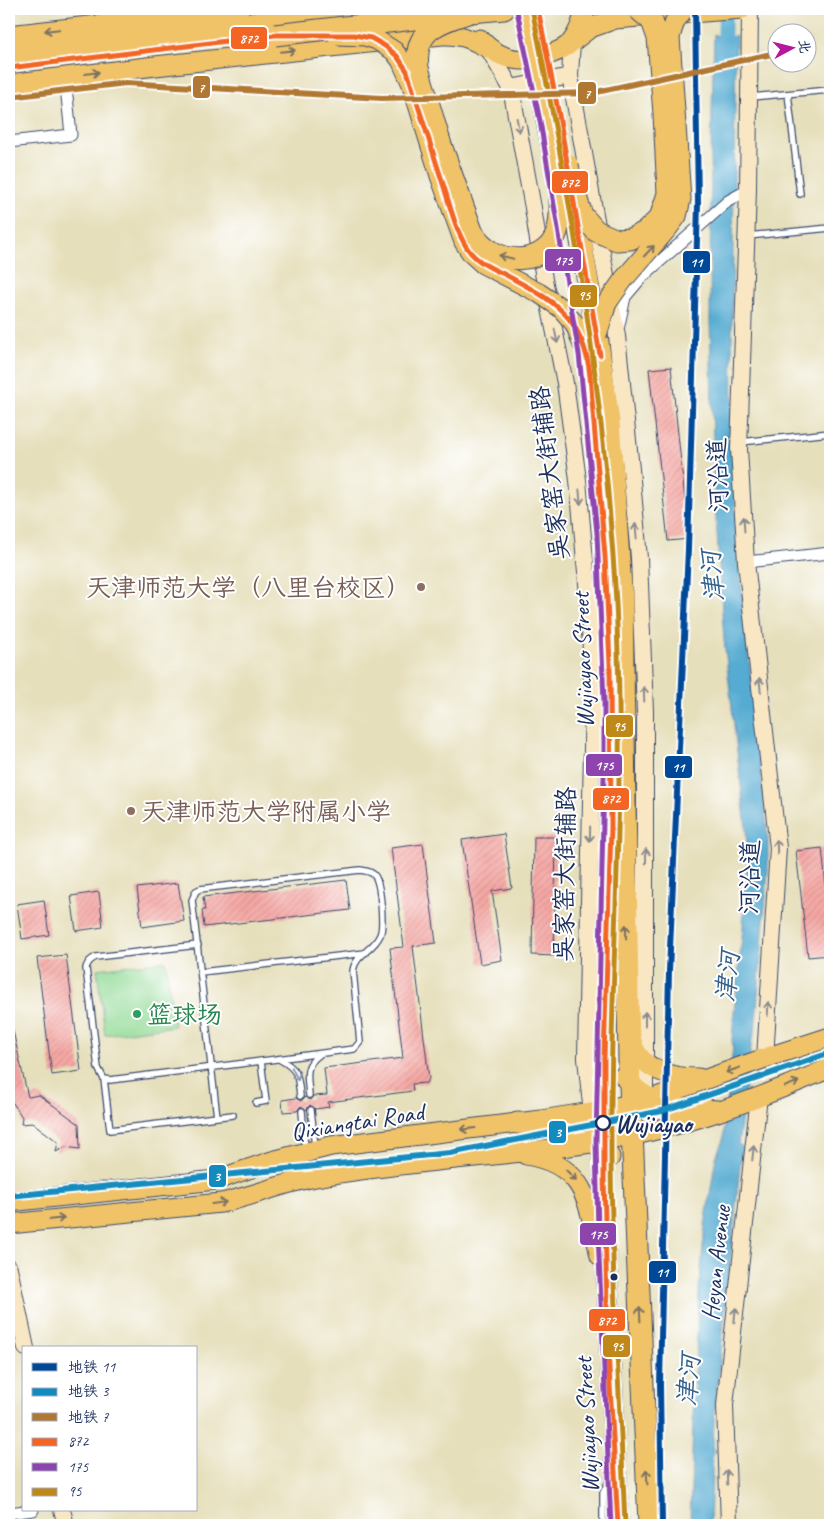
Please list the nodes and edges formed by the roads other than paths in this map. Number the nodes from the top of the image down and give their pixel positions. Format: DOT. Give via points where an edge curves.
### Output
graph roads {
  1 [pos="240,9"];
  2 [pos="367,9"];
  3 [pos="504,9"];
  4 [pos="524,9"];
  5 [pos="538,9"];
  6 [pos="585,9"];
  7 [pos="638,9"];
  8 [pos="742,9"];
  9 [pos="750,9"];
  10 [pos="340,10"];
  11 [pos="469,10"];
  12 [pos="692,10"];
  13 [pos="9,35"];
  14 [pos="275,35"];
  15 [pos="572,42"];
  16 [pos="488,48"];
  17 [pos="9,53"];
  18 [pos="59,62"];
  19 [pos="9,68"];
  20 [pos="570,76"];
  21 [pos="9,84"];
  22 [pos="511,88"];
  23 [pos="830,90"];
  24 [pos="788,94"];
  25 [pos="749,97"];
  26 [pos="9,142"];
  27 [pos="565,188"];
  28 [pos="748,190"];
  29 [pos="800,194"];
  30 [pos="830,228"];
  31 [pos="746,237"];
  32 [pos="600,342"];
  33 [pos="830,433"];
  34 [pos="740,442"];
  35 [pos="830,553"];
  36 [pos="746,562"];
  37 [pos="618,843"];
  38 [pos="609,940"];
  39 [pos="198,945"];
  40 [pos="364,952"];
  41 [pos="201,972"];
  42 [pos="629,1016"];
  43 [pos="830,1037"];
  44 [pos="320,1054"];
  45 [pos="279,1059"];
  46 [pos="760,1060"];
  47 [pos="261,1061"];
  48 [pos="646,1062"];
  49 [pos="620,1064"];
  50 [pos="212,1068"];
  51 [pos="830,1068"];
  52 [pos="711,1078"];
  53 [pos="104,1079"];
  54 [pos="309,1095"];
  55 [pos="300,1096"];
  56 [pos="640,1097"];
  57 [pos="756,1097"];
  58 [pos="256,1103"];
  59 [pos="600,1106"];
  60 [pos="311,1110"];
  61 [pos="302,1111"];
  62 [pos="717,1111"];
  63 [pos="233,1115"];
  64 [pos="218,1117"];
  65 [pos="517,1123"];
  66 [pos="566,1130"];
  67 [pos="632,1135"];
  68 [pos="601,1144"];
  69 [pos="310,1151"];
  70 [pos="510,1153"];
  71 [pos="9,1202"];
  72 [pos="636,1219"];
  73 [pos="9,1224"];
  74 [pos="9,1268"];
  75 [pos="607,1288"];
  76 [pos="26,1346"];
  77 [pos="615,1468"];
  78 [pos="22,1511"];
  79 [pos="63,1512"];
  80 [pos="9,1513"];
  81 [pos="66,1525"];
  82 [pos="603,1525"];
  83 [pos="618,1525"];
  84 [pos="649,1525"];
  85 [pos="729,1525"];
  1 -- 13 [label="main road, one-way"];
  2 -- 10 [label="highway"];
  3 -- 11 [label="highway"];
  4 -- 27 [label="highway, Wujiayao Street, bridge"];
  5 -- 27 [label="highway, Wujiayao Street, bridge"];
  6 -- 15 [label="main road"];
  7 -- 27 [label="highway, bridge" via="652,22 658,38 668,194 660,218 645,232 630,239 617,240 596,232"];
  8 -- 12 [label="main road"];
  9 -- 25 [label="street, 河沿道"];
  10 -- 18 [label="highway"];
  11 -- 14 [label="highway, bridge"];
  11 -- 16 [label="main road" via="468,20"];
  27 -- 11 [label="highway, one-way, bridge" via="556,236 537,254 519,259 499,255 487,249 472,231 441,145 416,56 421,40 433,27"];
  12 -- 15 [label="main road" via="615,19 590,28"];
  32 -- 12 [label="main road, one-way, bridge" via="607,303 677,216 681,199 670,37 674,20"];
  14 -- 18 [label="highway"];
  14 -- 32 [label="main road, bridge" via="365,36 394,51 407,70 440,176 464,242 472,254 483,264 561,308"];
  15 -- 16 [label="main road" via="539,59 519,60 501,56"];
  15 -- 20 [label="street"];
  18 -- 16 [label="main road, one-way" via="456,34"];
  16 -- 22 [label="street, 吴家窑大街辅路"];
  17 -- 18 [label="highway"];
  18 -- 19 [label="highway"];
  18 -- 21 [label="main road"];
  18 -- 26 [label="street" via="71,135"];
  20 -- 22 [label="street"];
  20 -- 32 [label="street"];
  22 -- 59 [label="street, 吴家窑大街辅路, one-way" via="565,383 578,480 593,696 586,1059"];
  23 -- 24 [label="lane"];
  24 -- 25 [label="lane"];
  24 -- 29 [label="lane"];
  25 -- 28 [label="street, 河沿道"];
  27 -- 32 [label="highway, Wujiayao Street, bridge"];
  28 -- 31 [label="street, 河沿道"];
  28 -- 32 [label="street" via="728,201 648,271 625,297 620,314"];
  30 -- 31 [label="lane"];
  31 -- 34 [label="street, 河沿道"];
  32 -- 37 [label="highway, Wujiayao Street" via="622,600 625,696"];
  48 -- 32 [label="street, one-way" via="646,815 639,558 631,469"];
  33 -- 34 [label="lane"];
  36 -- 34 [label="street, 河沿道, one-way"];
  35 -- 36 [label="street"];
  46 -- 36 [label="street, 河沿道, one-way" via="778,848"];
  37 -- 38 [label="highway, Wujiayao Street"];
  42 -- 37 [label="highway, Wujiayao Street, one-way"];
  38 -- 49 [label="highway" via="617,984"];
  38 -- 59 [label="highway, Wujiayao Street"];
  39 -- 40 [label="lane" via="192,900 200,889 360,870 370,872 378,883 383,929 380,937"];
  39 -- 41 [label="lane"];
  39 -- 53 [label="lane" via="96,957 87,963 98,1068"];
  40 -- 41 [label="lane"];
  40 -- 44 [label="lane" via="354,963 353,971 360,1042 354,1049"];
  41 -- 50 [label="lane"];
  42 -- 48 [label="main road" via="634,1049"];
  42 -- 49 [label="main road"];
  42 -- 56 [label="highway, Wujiayao Street"];
  43 -- 46 [label="main road"];
  44 -- 45 [label="lane"];
  44 -- 54 [label="lane" via="308,1065"];
  45 -- 47 [label="lane"];
  45 -- 55 [label="lane, one-way" via="294,1069"];
  46 -- 52 [label="main road, Qixiangtai Road, one-way"];
  47 -- 50 [label="lane"];
  47 -- 58 [label="lane" via="266,1101"];
  48 -- 52 [label="main road" via="670,1075"];
  48 -- 56 [label="street"];
  49 -- 56 [label="highway"];
  49 -- 59 [label="main road"];
  50 -- 53 [label="lane"];
  50 -- 64 [label="lane"];
  57 -- 51 [label="main road, Qixiangtai Road, one-way"];
  52 -- 56 [label="main road, Qixiangtai Road"];
  53 -- 64 [label="lane" via="110,1130"];
  56 -- 59 [label="main road, Qixiangtai Road"];
  56 -- 62 [label="highway" via="685,1108"];
  56 -- 67 [label="highway, Wujiayao Street"];
  57 -- 62 [label="main road, Qixiangtai Road"];
  85 -- 57 [label="street, Heyan Avenue, one-way" via="725,1405"];
  59 -- 65 [label="main road, Qixiangtai Road"];
  59 -- 66 [label="main road"];
  59 -- 68 [label="highway, Wujiayao Street"];
  60 -- 69 [label="lane"];
  61 -- 69 [label="lane"];
  62 -- 67 [label="main road, Qixiangtai Road"];
  63 -- 64 [label="lane"];
  65 -- 66 [label="highway" via="542,1124"];
  65 -- 69 [label="main road, Qixiangtai Road, one-way"];
  66 -- 68 [label="highway"];
  66 -- 70 [label="main road"];
  67 -- 68 [label="main road, Qixiangtai Road"];
  67 -- 72 [label="highway, Wujiayao Street"];
  68 -- 70 [label="main road, Qixiangtai Road"];
  68 -- 72 [label="highway" via="626,1186"];
  68 -- 75 [label="highway, Wujiayao Street"];
  69 -- 71 [label="main road, Qixiangtai Road" via="216,1180"];
  73 -- 70 [label="main road, Qixiangtai Road, one-way" via="221,1203 314,1177"];
  70 -- 75 [label="main road, one-way" via="550,1160 578,1182"];
  84 -- 72 [label="highway, Wujiayao Street, one-way"];
  74 -- 76 [label="street"];
  75 -- 77 [label="highway, Wujiayao Street"];
  77 -- 82 [label="lane" via="603,1493"];
  77 -- 83 [label="highway, Wujiayao Street"];
  78 -- 80 [label="street"];
  79 -- 81 [label="street"];
}
